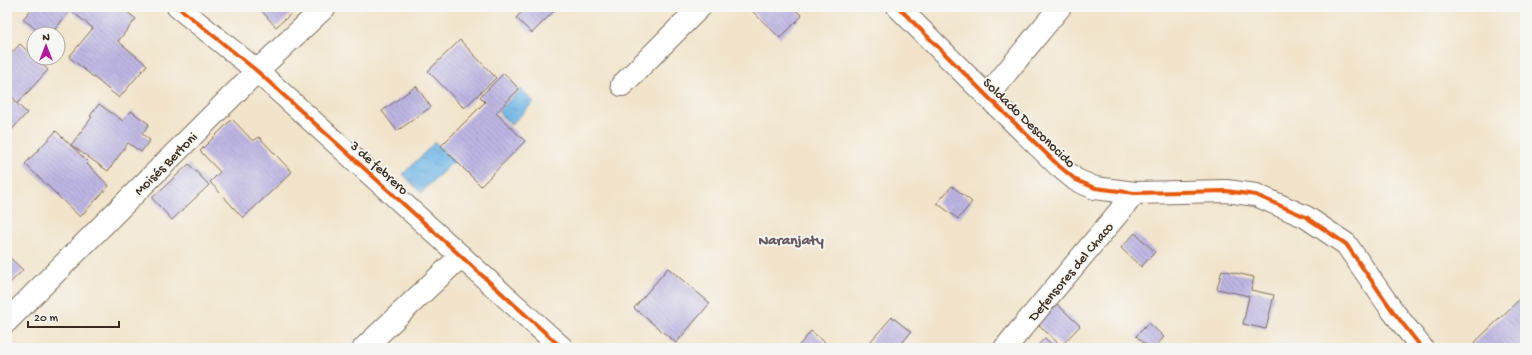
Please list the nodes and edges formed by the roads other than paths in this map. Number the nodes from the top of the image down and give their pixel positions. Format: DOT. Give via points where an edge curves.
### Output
graph roads {
  1 [pos="178,7"];
  2 [pos="325,7"];
  3 [pos="700,7"];
  4 [pos="898,7"];
  5 [pos="1060,7"];
  6 [pos="257,71"];
  7 [pos="622,85"];
  8 [pos="987,96"];
  9 [pos="1134,193"];
  10 [pos="461,256"];
  11 [pos="7,321"];
  12 [pos="364,348"];
  13 [pos="562,348"];
  14 [pos="1005,348"];
  15 [pos="1422,348"];
  1 -- 6 [label="street, 3 de febrero"];
  2 -- 6 [label="street, Moisés Bertoni"];
  3 -- 7 [label="street"];
  4 -- 8 [label="street, Soldado Desconocido"];
  5 -- 8 [label="street"];
  6 -- 10 [label="street, 3 de febrero"];
  6 -- 11 [label="street, Moisés Bertoni"];
  8 -- 9 [label="street, Soldado Desconocido" via="1076,180 1095,188"];
  9 -- 14 [label="street, Defensores del Chaco"];
  9 -- 15 [label="street, Soldado Desconocido" via="1226,191 1256,195 1306,217 1346,244"];
  10 -- 12 [label="street"];
  10 -- 13 [label="street, 3 de febrero"];
}
